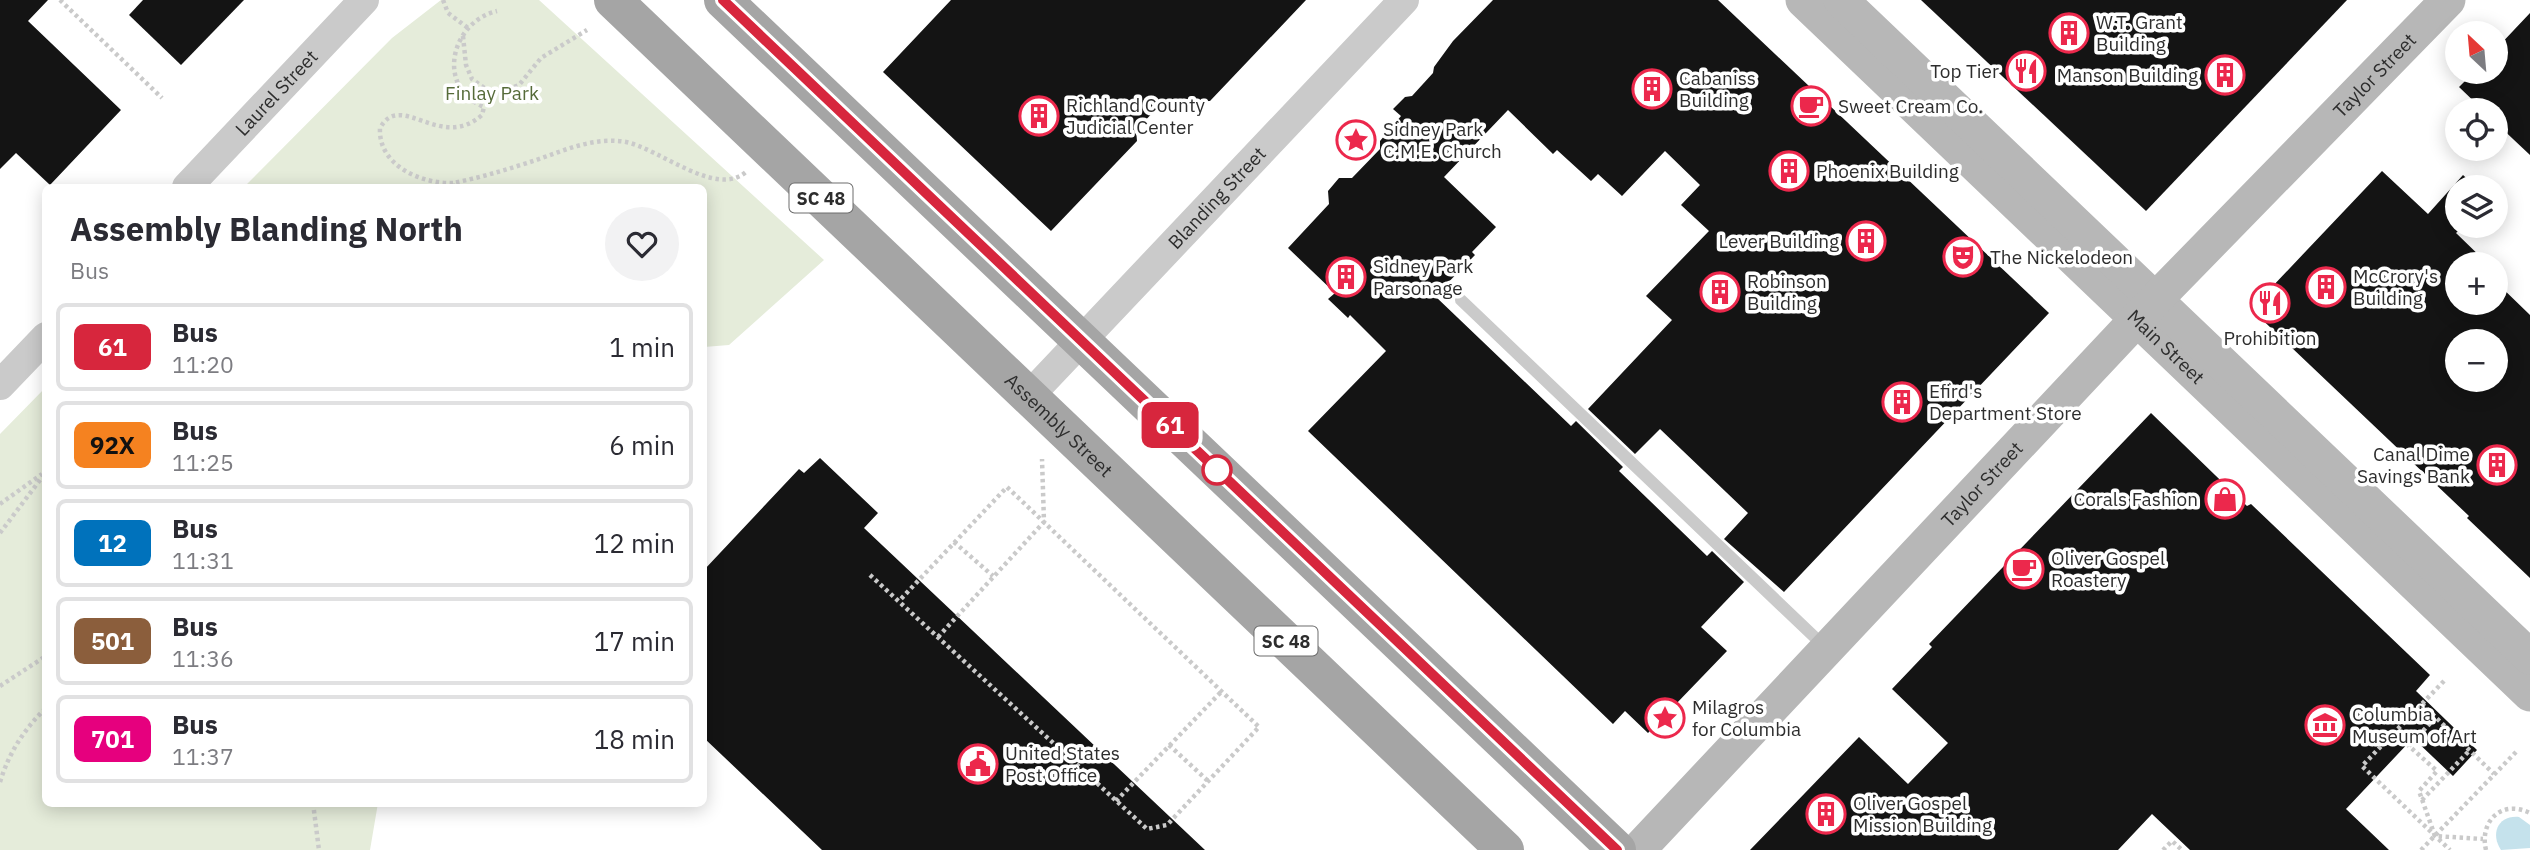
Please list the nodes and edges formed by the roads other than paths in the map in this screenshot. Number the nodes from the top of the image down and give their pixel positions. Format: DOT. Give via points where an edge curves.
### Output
graph roads {
  1 [pos="364,0"];
  2 [pos="613,0"];
  3 [pos="723,0"];
  4 [pos="1404,0"];
  5 [pos="1803,0"];
  6 [pos="1841,0"];
  7 [pos="2437,4"];
  8 [pos="190,184"];
  9 [pos="1461,300"];
  10 [pos="2146,309"];
  11 [pos="42,341"];
  12 [pos="1082,341"];
  13 [pos="0,385"];
  14 [pos="1029,396"];
  15 [pos="1825,648"];
  16 [pos="2530,657"];
  17 [pos="2530,694"];
  18 [pos="1505,850"];
  19 [pos="1616,850"];
  20 [pos="1638,850"];
  1 -- 8 [label="street, Laurel Street"];
  2 -- 14 [label="main road, Assembly Street / SC 48"];
  3 -- 12 [label="main road"];
  4 -- 12 [label="street, Blanding Street"];
  5 -- 10 [label="main road, Main Street"];
  6 -- 10 [label="main road, Main Street"];
  7 -- 10 [label="main road, Taylor Street"];
  9 -- 15 [label="lane"];
  10 -- 15 [label="main road, Taylor Street"];
  10 -- 16 [label="main road, Main Street"];
  10 -- 17 [label="main road, Main Street"];
  11 -- 13 [label="street"];
  12 -- 14 [label="street, Blanding Street"];
  12 -- 19 [label="main road"];
  14 -- 18 [label="main road, Assembly Street / SC 48"];
  15 -- 20 [label="main road, Taylor Street"];
}
